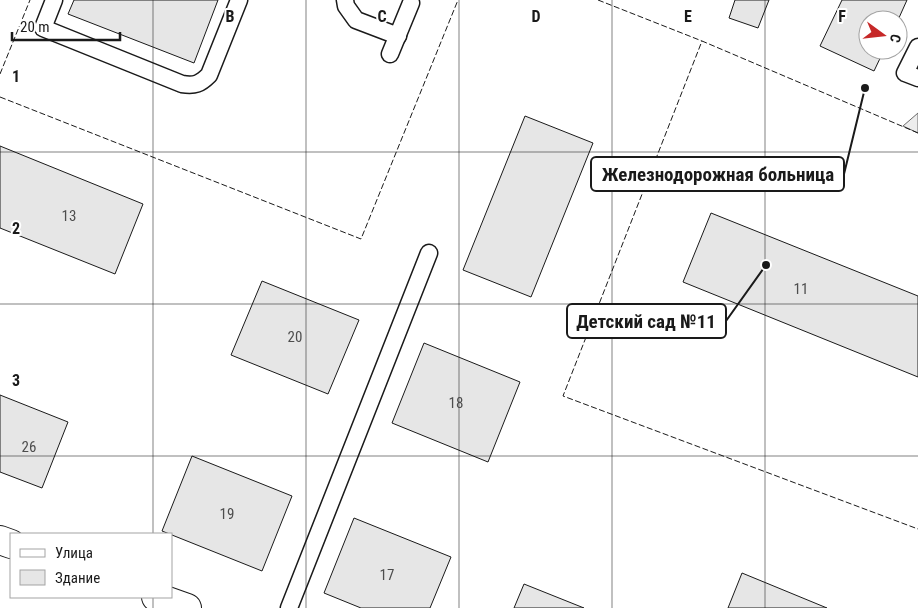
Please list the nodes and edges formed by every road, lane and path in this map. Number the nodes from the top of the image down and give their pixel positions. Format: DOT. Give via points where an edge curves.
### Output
graph roads {
  1 [pos="54,0"];
  2 [pos="239,0"];
  3 [pos="345,0"];
  4 [pos="411,3"];
  5 [pos="398,36"];
  6 [pos="918,47"];
  7 [pos="390,54"];
  8 [pos="918,78"];
  9 [pos="429,253"];
  10 [pos="159,598"];
  11 [pos="186,608"];
  12 [pos="288,608"];
  1 -- 2 [label="lane" via="43,28 191,85 209,75"];
  3 -- 5 [label="lane" via="356,20"];
  4 -- 5 [label="lane"];
  5 -- 7 [label="lane"];
  6 -- 8 [label="lane" via="905,73"];
  9 -- 12 [label="lane"];
  10 -- 11 [label="street"];
}
